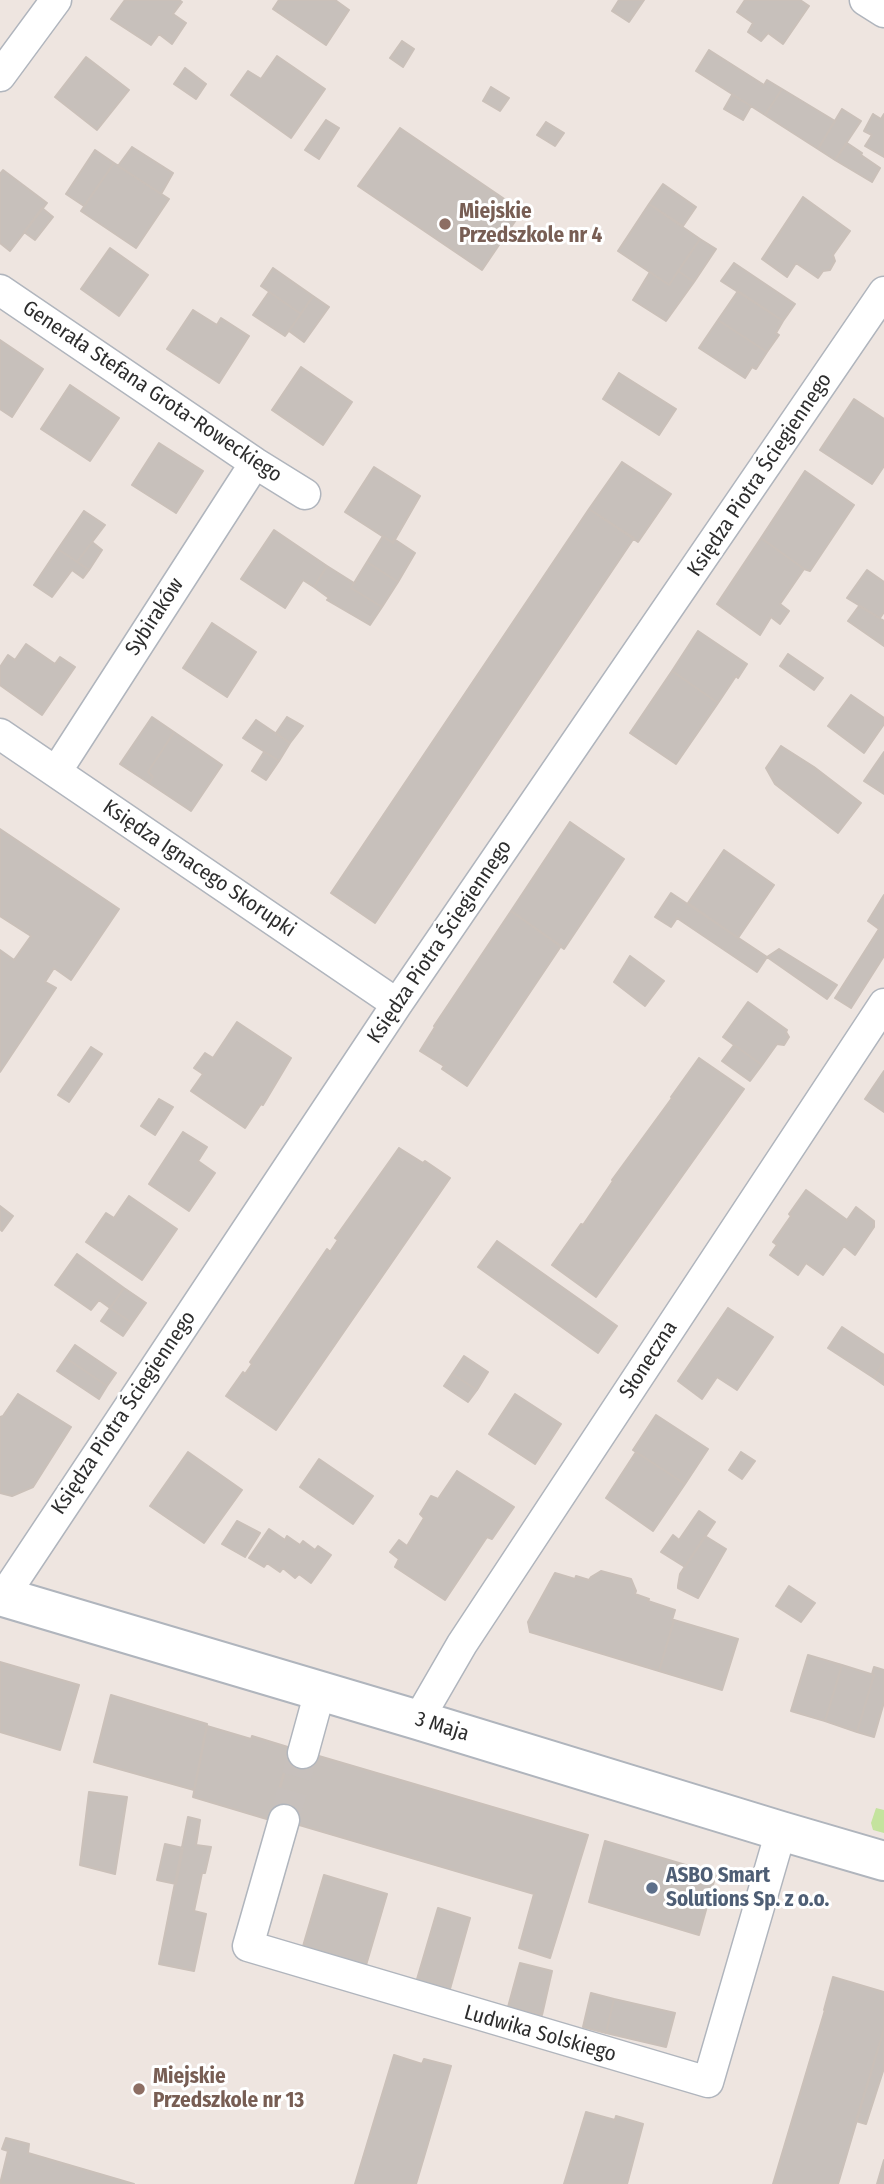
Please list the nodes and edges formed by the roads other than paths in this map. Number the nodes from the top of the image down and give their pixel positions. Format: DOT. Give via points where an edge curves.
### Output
graph roads {
  1 [pos="56,0"];
  2 [pos="865,0"];
  3 [pos="884,12"];
  4 [pos="0,76"];
  5 [pos="0,290"];
  6 [pos="884,292"];
  7 [pos="255,463"];
  8 [pos="305,494"];
  9 [pos="0,734"];
  10 [pos="56,772"];
  11 [pos="397,1004"];
  12 [pos="884,1004"];
  13 [pos="2,1597"];
  14 [pos="320,1691"];
  15 [pos="418,1720"];
  16 [pos="303,1754"];
  17 [pos="284,1820"];
  18 [pos="781,1831"];
  19 [pos="884,1861"];
  1 -- 4 [label="street"];
  2 -- 3 [label="street"];
  5 -- 7 [label="street, Generała Stefana Grota-Roweckiego"];
  6 -- 11 [label="street, Księdza Piotra Ściegiennego"];
  7 -- 8 [label="street, Generała Stefana Grota-Roweckiego"];
  7 -- 10 [label="street, Sybiraków"];
  9 -- 10 [label="street, Księdza Ignacego Skorupki"];
  10 -- 11 [label="street, Księdza Ignacego Skorupki"];
  11 -- 13 [label="street, Księdza Piotra Ściegiennego"];
  12 -- 15 [label="street, Słoneczna" via="462,1644"];
  13 -- 14 [label="main road, 3 Maja"];
  14 -- 15 [label="main road, 3 Maja"];
  14 -- 16 [label="street"];
  15 -- 18 [label="main road, 3 Maja"];
  17 -- 18 [label="street, Ludwika Solskiego" via="248,1946 708,2082"];
  18 -- 19 [label="main road, 3 Maja"];
}
